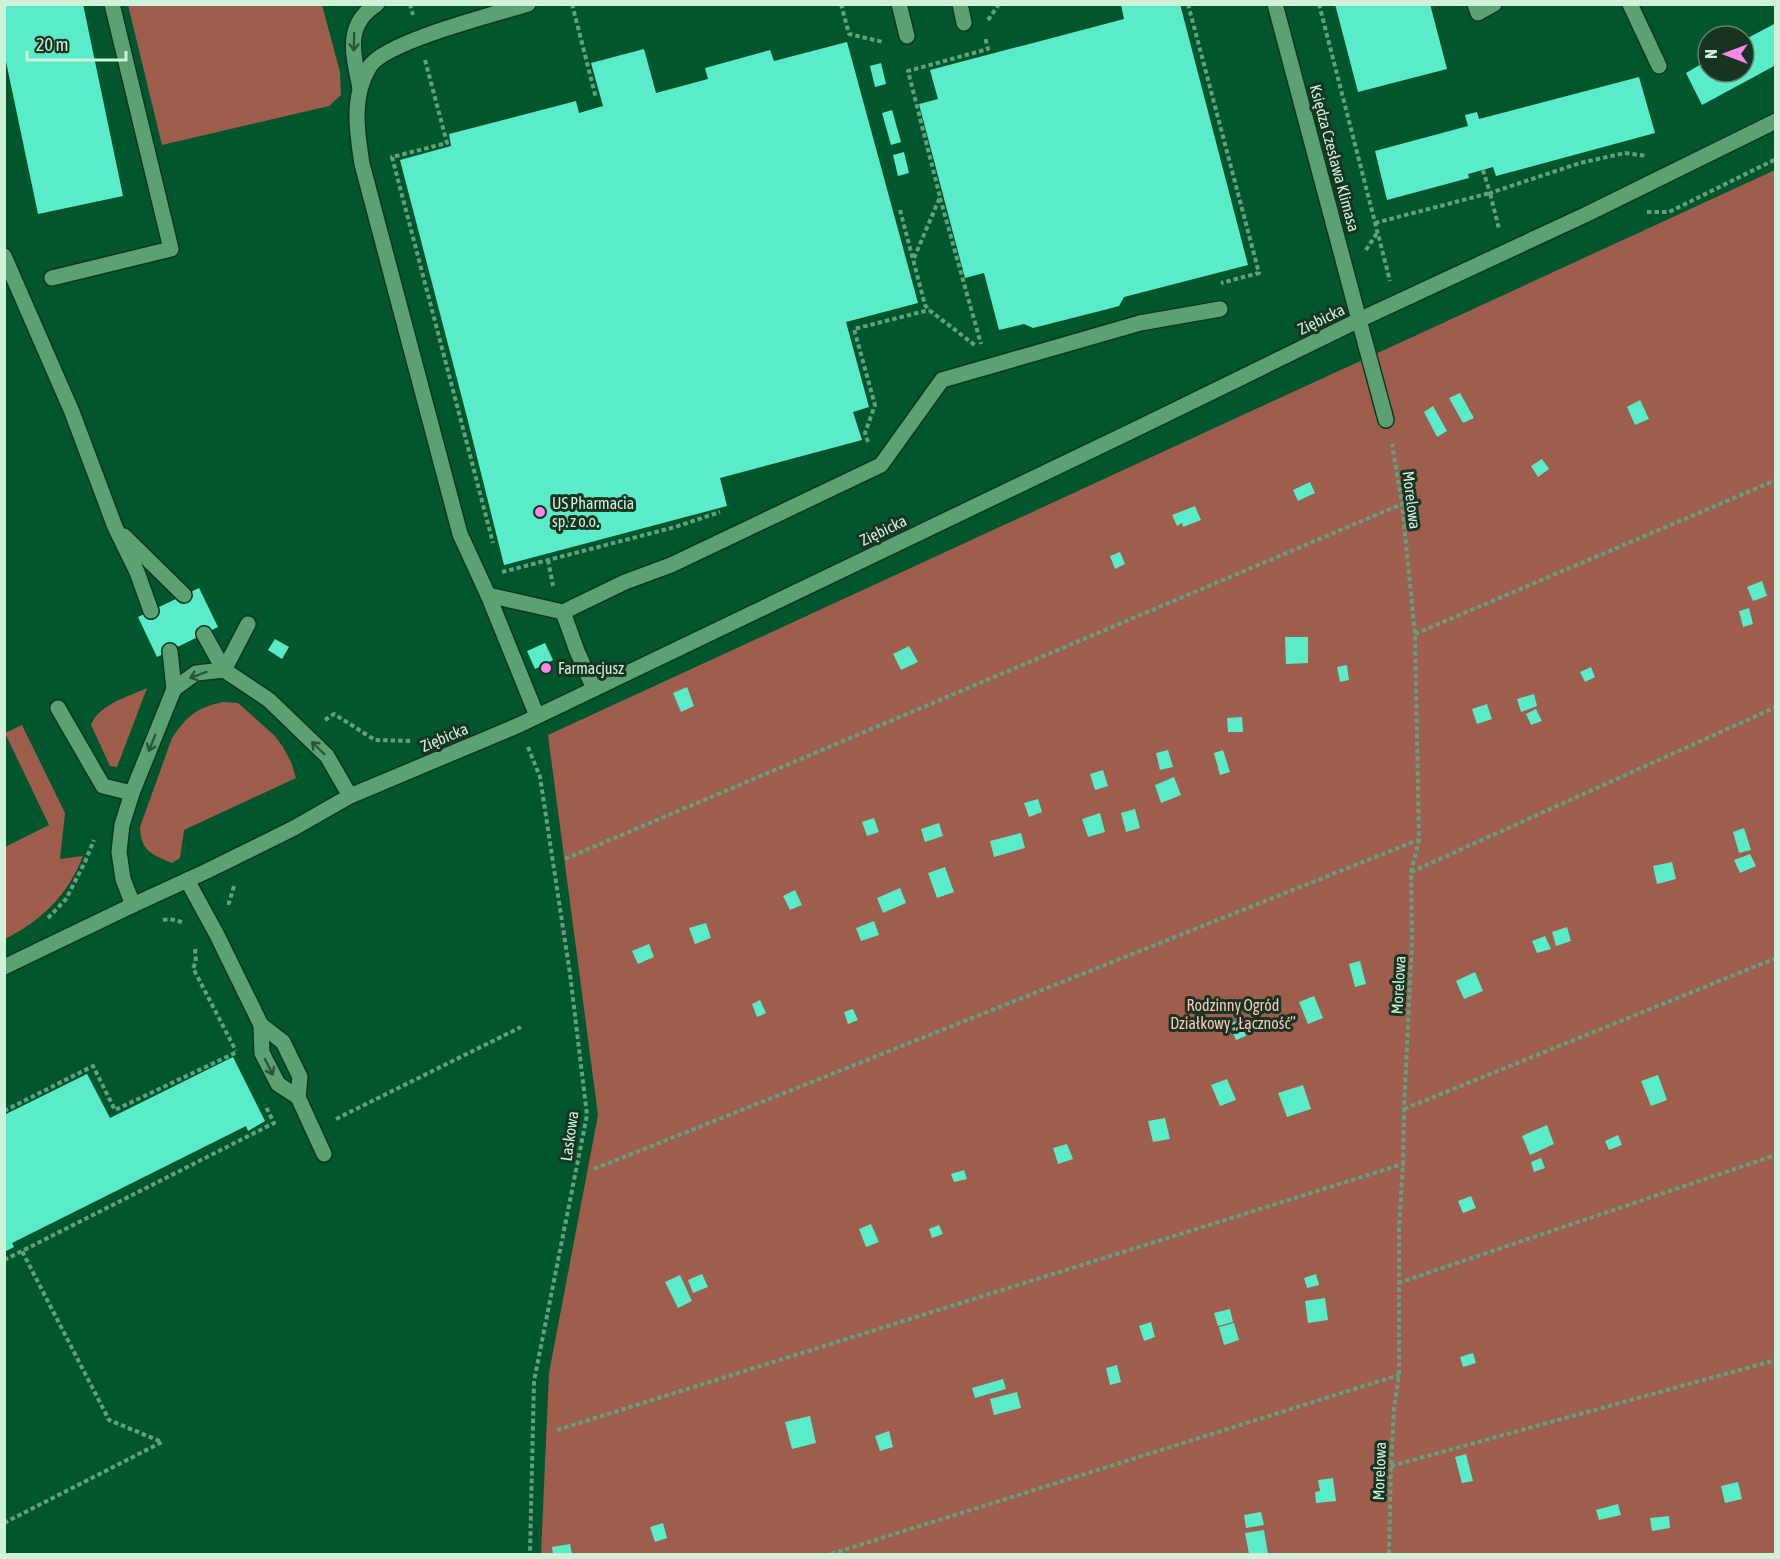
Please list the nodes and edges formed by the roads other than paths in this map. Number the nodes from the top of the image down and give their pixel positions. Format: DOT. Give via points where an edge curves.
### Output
graph roads {
  1 [pos="112,4"];
  2 [pos="377,4"];
  3 [pos="528,4"];
  4 [pos="899,4"];
  5 [pos="960,4"];
  6 [pos="1275,4"];
  7 [pos="1475,4"];
  8 [pos="1494,4"];
  9 [pos="1630,4"];
  10 [pos="964,23"];
  11 [pos="907,36"];
  12 [pos="1659,66"];
  13 [pos="360,88"];
  14 [pos="1776,121"];
  15 [pos="5,261"];
  16 [pos="51,278"];
  17 [pos="1220,309"];
  18 [pos="1359,320"];
  19 [pos="1386,420"];
  20 [pos="115,527"];
  21 [pos="184,595"];
  22 [pos="488,595"];
  23 [pos="150,611"];
  24 [pos="564,612"];
  25 [pos="248,624"];
  26 [pos="204,634"];
  27 [pos="170,651"];
  28 [pos="224,670"];
  29 [pos="174,689"];
  30 [pos="594,689"];
  31 [pos="58,708"];
  32 [pos="537,716"];
  33 [pos="132,793"];
  34 [pos="350,796"];
  35 [pos="187,880"];
  36 [pos="134,904"];
  37 [pos="4,967"];
  38 [pos="261,1025"];
  39 [pos="298,1097"];
  40 [pos="324,1154"];
  1 -- 16 [label="street" via="171,249"];
  2 -- 13 [label="street, one-way" via="353,34"];
  3 -- 13 [label="street" via="419,38 382,54 371,64"];
  4 -- 11 [label="street"];
  5 -- 10 [label="street"];
  6 -- 18 [label="street, Księdza Czesława Klimasa"];
  7 -- 8 [label="street" via="1478,13"];
  9 -- 12 [label="street"];
  13 -- 22 [label="street" via="357,131 362,164 460,534"];
  14 -- 18 [label="street, Ziębicka"];
  15 -- 20 [label="street" via="72,412"];
  17 -- 24 [label="street" via="1140,323 942,380 881,465"];
  18 -- 19 [label="street, Księdza Czesława Klimasa"];
  18 -- 30 [label="street, Ziębicka"];
  20 -- 21 [label="street"];
  20 -- 23 [label="street"];
  22 -- 24 [label="street"];
  22 -- 32 [label="street"];
  24 -- 30 [label="street"];
  25 -- 28 [label="street"];
  26 -- 28 [label="street"];
  27 -- 29 [label="street"];
  28 -- 29 [label="street, one-way" via="196,674"];
  34 -- 28 [label="street, one-way" via="327,756 269,700"];
  29 -- 33 [label="street, one-way"];
  30 -- 32 [label="street, Ziębicka"];
  31 -- 33 [label="street" via="103,786"];
  32 -- 34 [label="street, Ziębicka"];
  33 -- 36 [label="street" via="119,852 123,879"];
  34 -- 35 [label="street, Ziębicka"];
  35 -- 36 [label="street, Ziębicka"];
  35 -- 38 [label="street"];
  36 -- 37 [label="street, Ziębicka"];
  38 -- 39 [label="street, one-way" via="262,1053 278,1084"];
  38 -- 39 [label="street" via="283,1042 300,1077"];
  39 -- 40 [label="street"];
}
